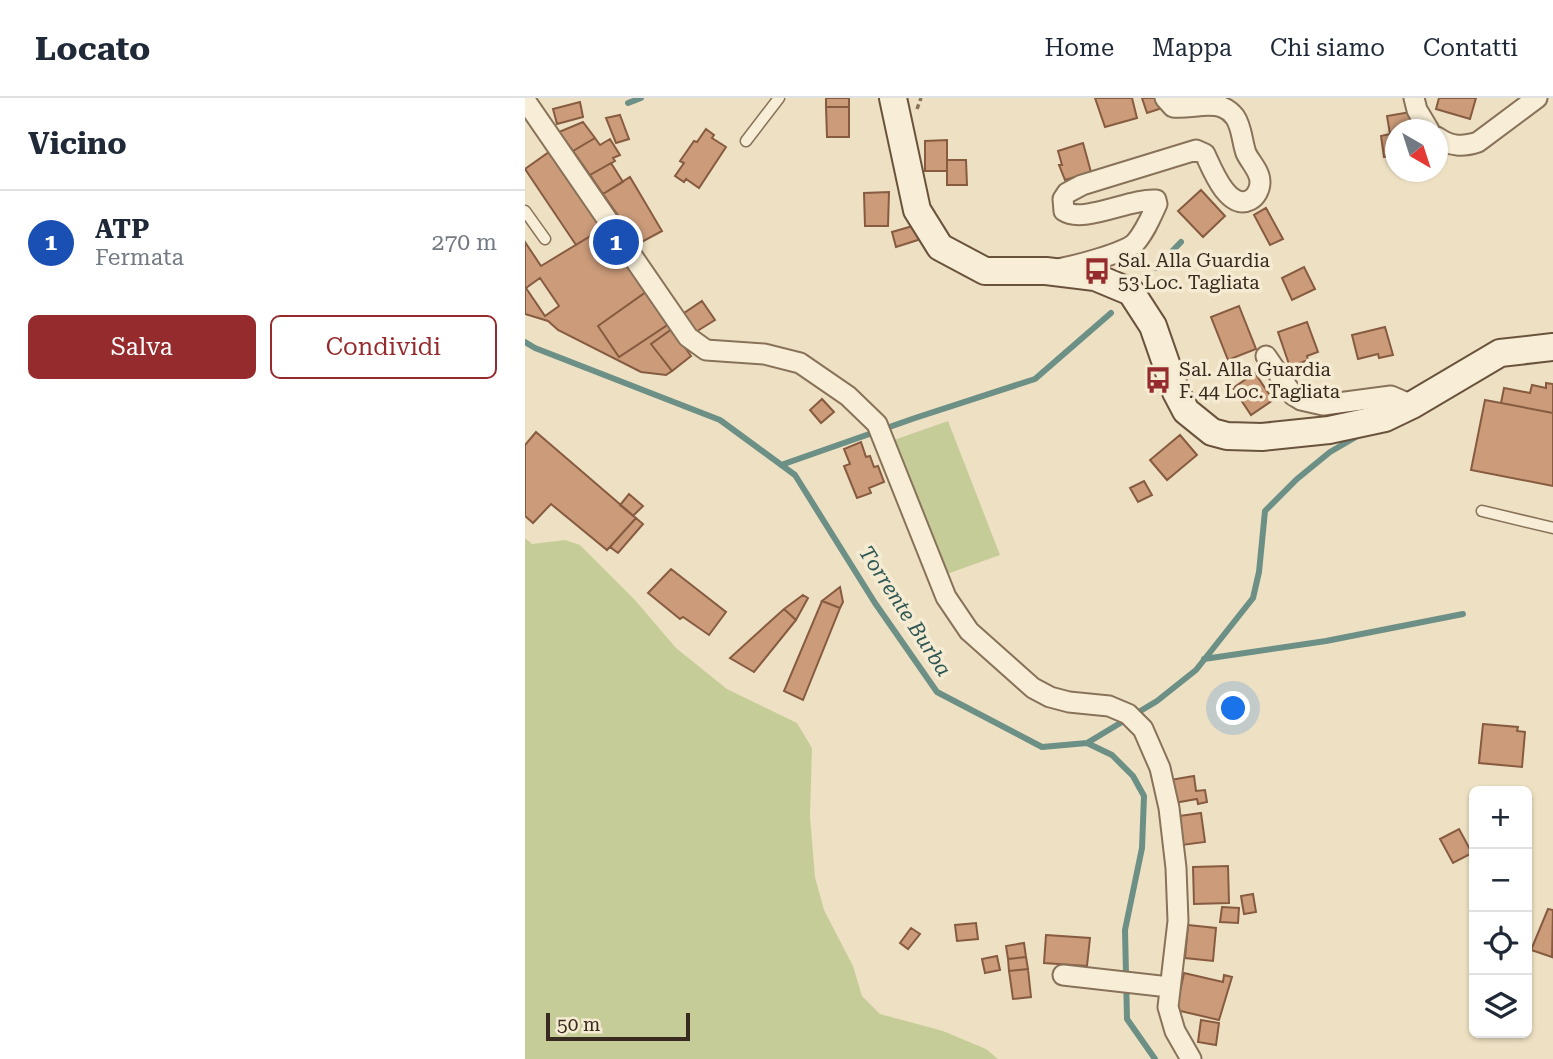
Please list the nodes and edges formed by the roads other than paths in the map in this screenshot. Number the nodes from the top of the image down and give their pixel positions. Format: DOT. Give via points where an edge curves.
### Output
graph roads {
  1 [pos="779,98"];
  2 [pos="893,98"];
  3 [pos="1165,98"];
  4 [pos="1414,98"];
  5 [pos="1537,98"];
  6 [pos="525,100"];
  7 [pos="1422,119"];
  8 [pos="746,141"];
  9 [pos="1448,142"];
  10 [pos="525,211"];
  11 [pos="545,239"];
  12 [pos="1047,271"];
  13 [pos="1553,347"];
  14 [pos="1266,356"];
  15 [pos="1412,405"];
  16 [pos="1482,510"];
  17 [pos="1553,528"];
  18 [pos="1063,975"];
  19 [pos="1169,987"];
  20 [pos="1191,1059"];
  1 -- 8 [label="lane"];
  2 -- 12 [label="main road" via="917,210 940,247 985,271"];
  3 -- 12 [label="street" via="1173,107 1215,106 1231,113 1259,174 1258,192 1251,200 1235,200 1215,177 1205,154 1196,150 1082,185 1063,199 1067,214 1143,199 1157,204 1131,246"];
  4 -- 7 [label="street"];
  5 -- 9 [label="street" via="1478,142 1457,146"];
  6 -- 19 [label="street" via="688,337 706,350 764,354 800,363 848,396 877,424 946,597 969,631 1033,688 1069,702 1109,706 1128,714 1143,729 1160,768 1176,868 1178,921"];
  10 -- 11 [label="lane"];
  12 -- 15 [label="main road" via="1095,277 1131,292 1153,326 1186,411 1212,432 1262,437 1329,430 1385,418"];
  13 -- 15 [label="main road" via="1500,353"];
  14 -- 15 [label="street" via="1301,400 1323,405 1391,397"];
  16 -- 17 [label="lane"];
  18 -- 19 [label="street"];
  19 -- 20 [label="street" via="1171,1019"];
}
